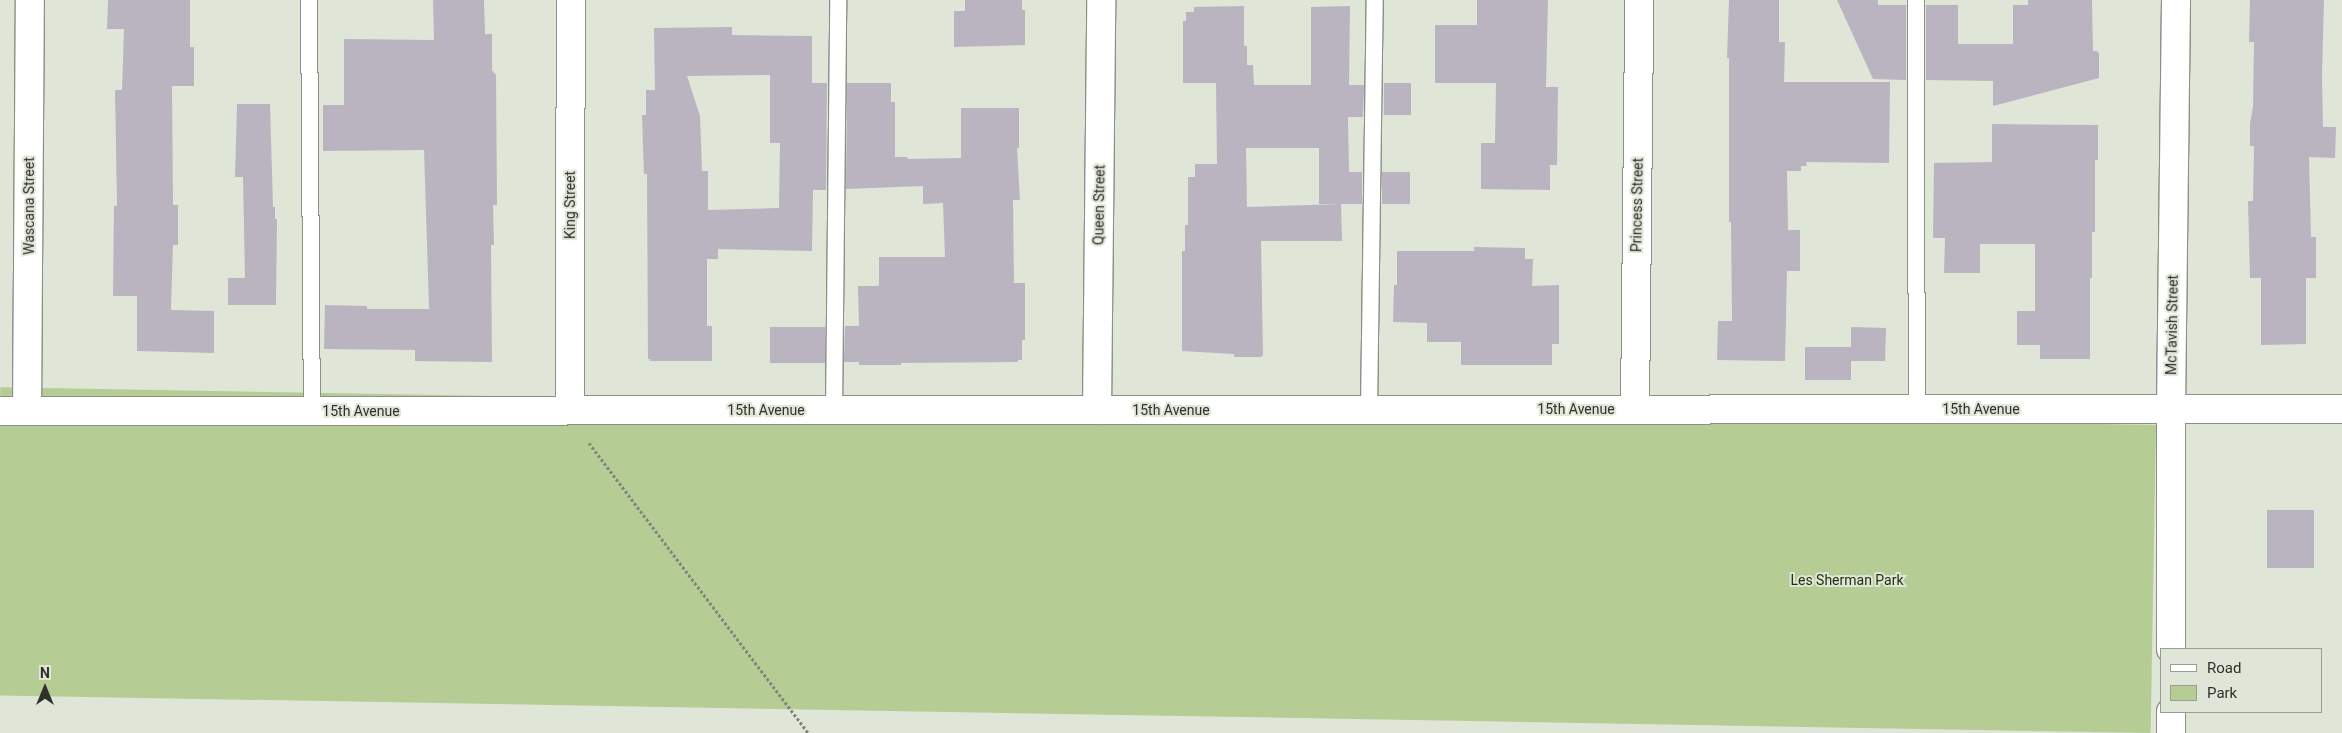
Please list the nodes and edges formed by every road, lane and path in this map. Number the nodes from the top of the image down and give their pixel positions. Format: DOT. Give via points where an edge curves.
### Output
graph roads {
  1 [pos="30,0"];
  2 [pos="309,0"];
  3 [pos="570,0"];
  4 [pos="838,0"];
  5 [pos="1101,0"];
  6 [pos="1375,0"];
  7 [pos="1639,0"];
  8 [pos="1916,0"];
  9 [pos="2176,0"];
  10 [pos="1635,409"];
  11 [pos="1918,409"];
  12 [pos="2171,409"];
  13 [pos="2342,409"];
  14 [pos="570,410"];
  15 [pos="834,410"];
  16 [pos="1097,410"];
  17 [pos="1369,410"];
  18 [pos="0,411"];
  19 [pos="28,411"];
  20 [pos="312,411"];
  21 [pos="2171,648"];
  22 [pos="2171,713"];
  23 [pos="808,733"];
  24 [pos="2171,733"];
  1 -- 19 [label="street, Wascana Street"];
  2 -- 20 [label="lane"];
  3 -- 14 [label="street, King Street"];
  4 -- 15 [label="lane"];
  5 -- 16 [label="street, Queen Street"];
  6 -- 17 [label="lane"];
  7 -- 10 [label="street, Princess Street"];
  8 -- 11 [label="lane"];
  9 -- 12 [label="street, McTavish Street"];
  10 -- 11 [label="street, 15th Avenue"];
  10 -- 17 [label="street, 15th Avenue"];
  11 -- 12 [label="street, 15th Avenue"];
  12 -- 13 [label="street, 15th Avenue"];
  12 -- 21 [label="street, McTavish Street"];
  14 -- 15 [label="street, 15th Avenue"];
  14 -- 20 [label="street, 15th Avenue"];
  14 -- 23 [label="path" via="596,455"];
  15 -- 16 [label="street, 15th Avenue"];
  16 -- 17 [label="street, 15th Avenue"];
  18 -- 19 [label="street, 15th Avenue"];
  19 -- 20 [label="street, 15th Avenue"];
  22 -- 24 [label="street"];
}
